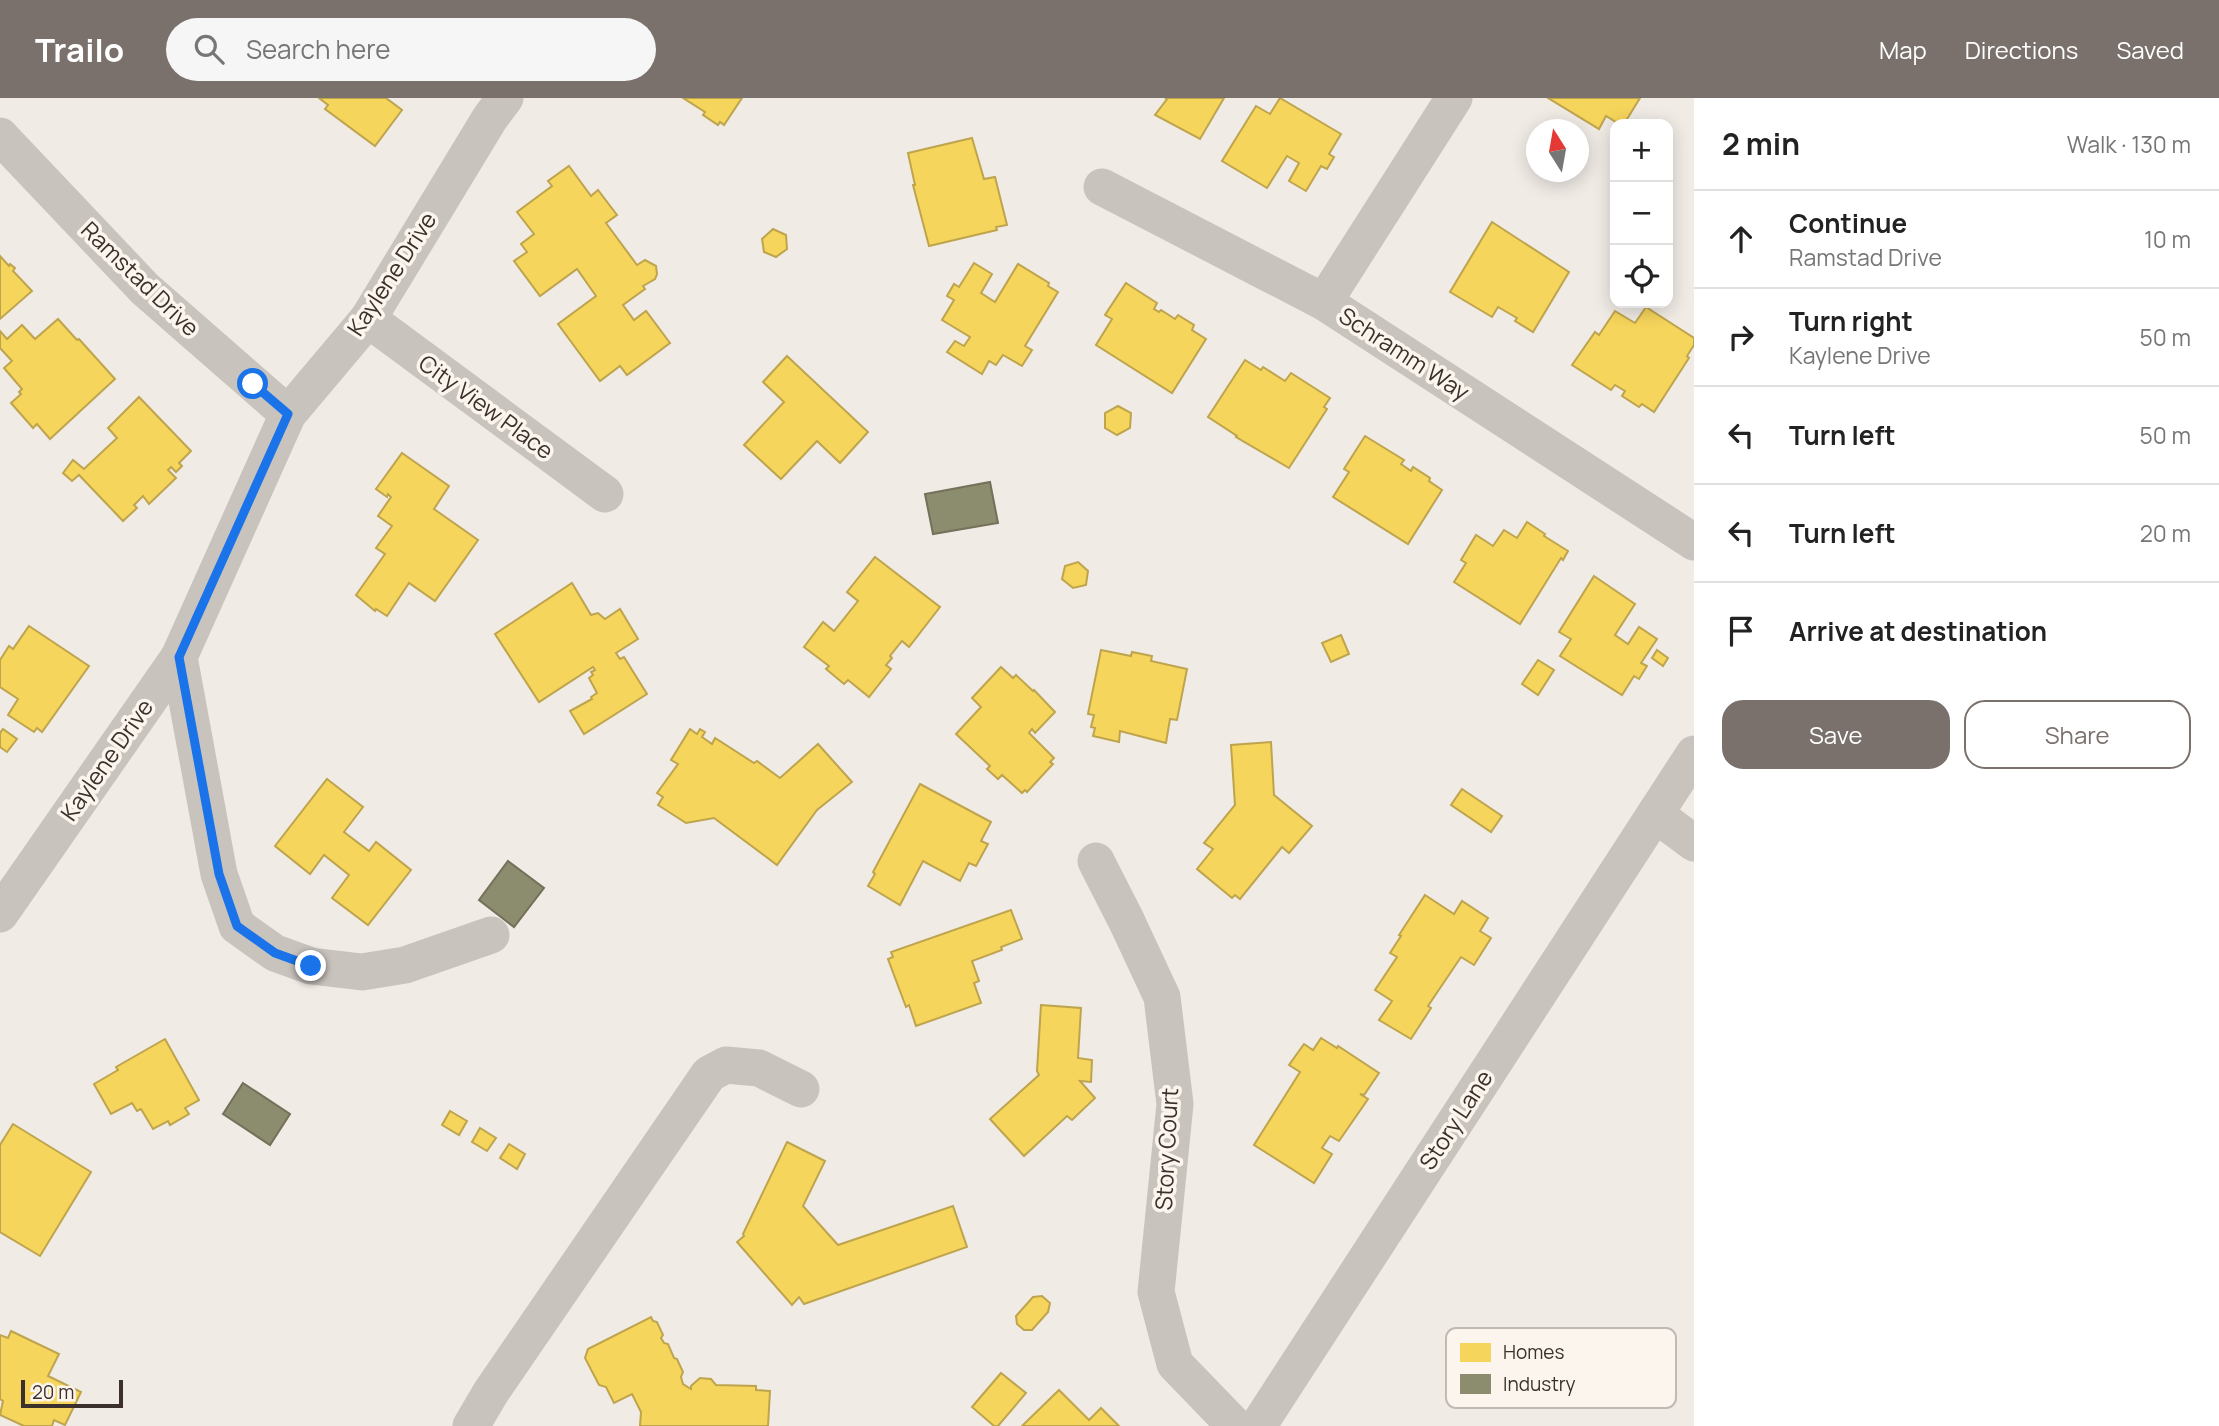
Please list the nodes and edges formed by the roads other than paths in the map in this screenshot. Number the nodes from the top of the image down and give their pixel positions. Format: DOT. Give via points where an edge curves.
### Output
graph roads {
  1 [pos="1454,98"];
  2 [pos="489,105"];
  3 [pos="0,136"];
  4 [pos="1102,187"];
  5 [pos="1324,302"];
  6 [pos="368,319"];
  7 [pos="288,414"];
  8 [pos="605,494"];
  9 [pos="1694,542"];
  10 [pos="179,657"];
  11 [pos="1694,754"];
  12 [pos="1655,814"];
  13 [pos="1694,843"];
  14 [pos="1096,861"];
  15 [pos="0,914"];
  16 [pos="491,935"];
  17 [pos="801,1089"];
  18 [pos="471,1426"];
  19 [pos="1235,1426"];
  20 [pos="1258,1426"];
  1 -- 5 [label="street"];
  2 -- 6 [label="street, Kaylene Drive"];
  3 -- 7 [label="street, Ramstad Drive" via="145,289"];
  4 -- 5 [label="street, Schramm Way"];
  5 -- 9 [label="street, Schramm Way"];
  6 -- 7 [label="street, Kaylene Drive"];
  6 -- 8 [label="street, City View Place"];
  7 -- 10 [label="street, Kaylene Drive"];
  10 -- 15 [label="street, Kaylene Drive"];
  10 -- 16 [label="street" via="219,874 237,926 275,953 311,966 362,972 405,965"];
  11 -- 12 [label="street, Story Lane"];
  12 -- 13 [label="street"];
  12 -- 20 [label="street, Story Lane"];
  14 -- 19 [label="street, Story Court" via="1162,997 1175,1104 1156,1292 1175,1364"];
  17 -- 18 [label="street" via="759,1068 726,1065 709,1074"];
}
